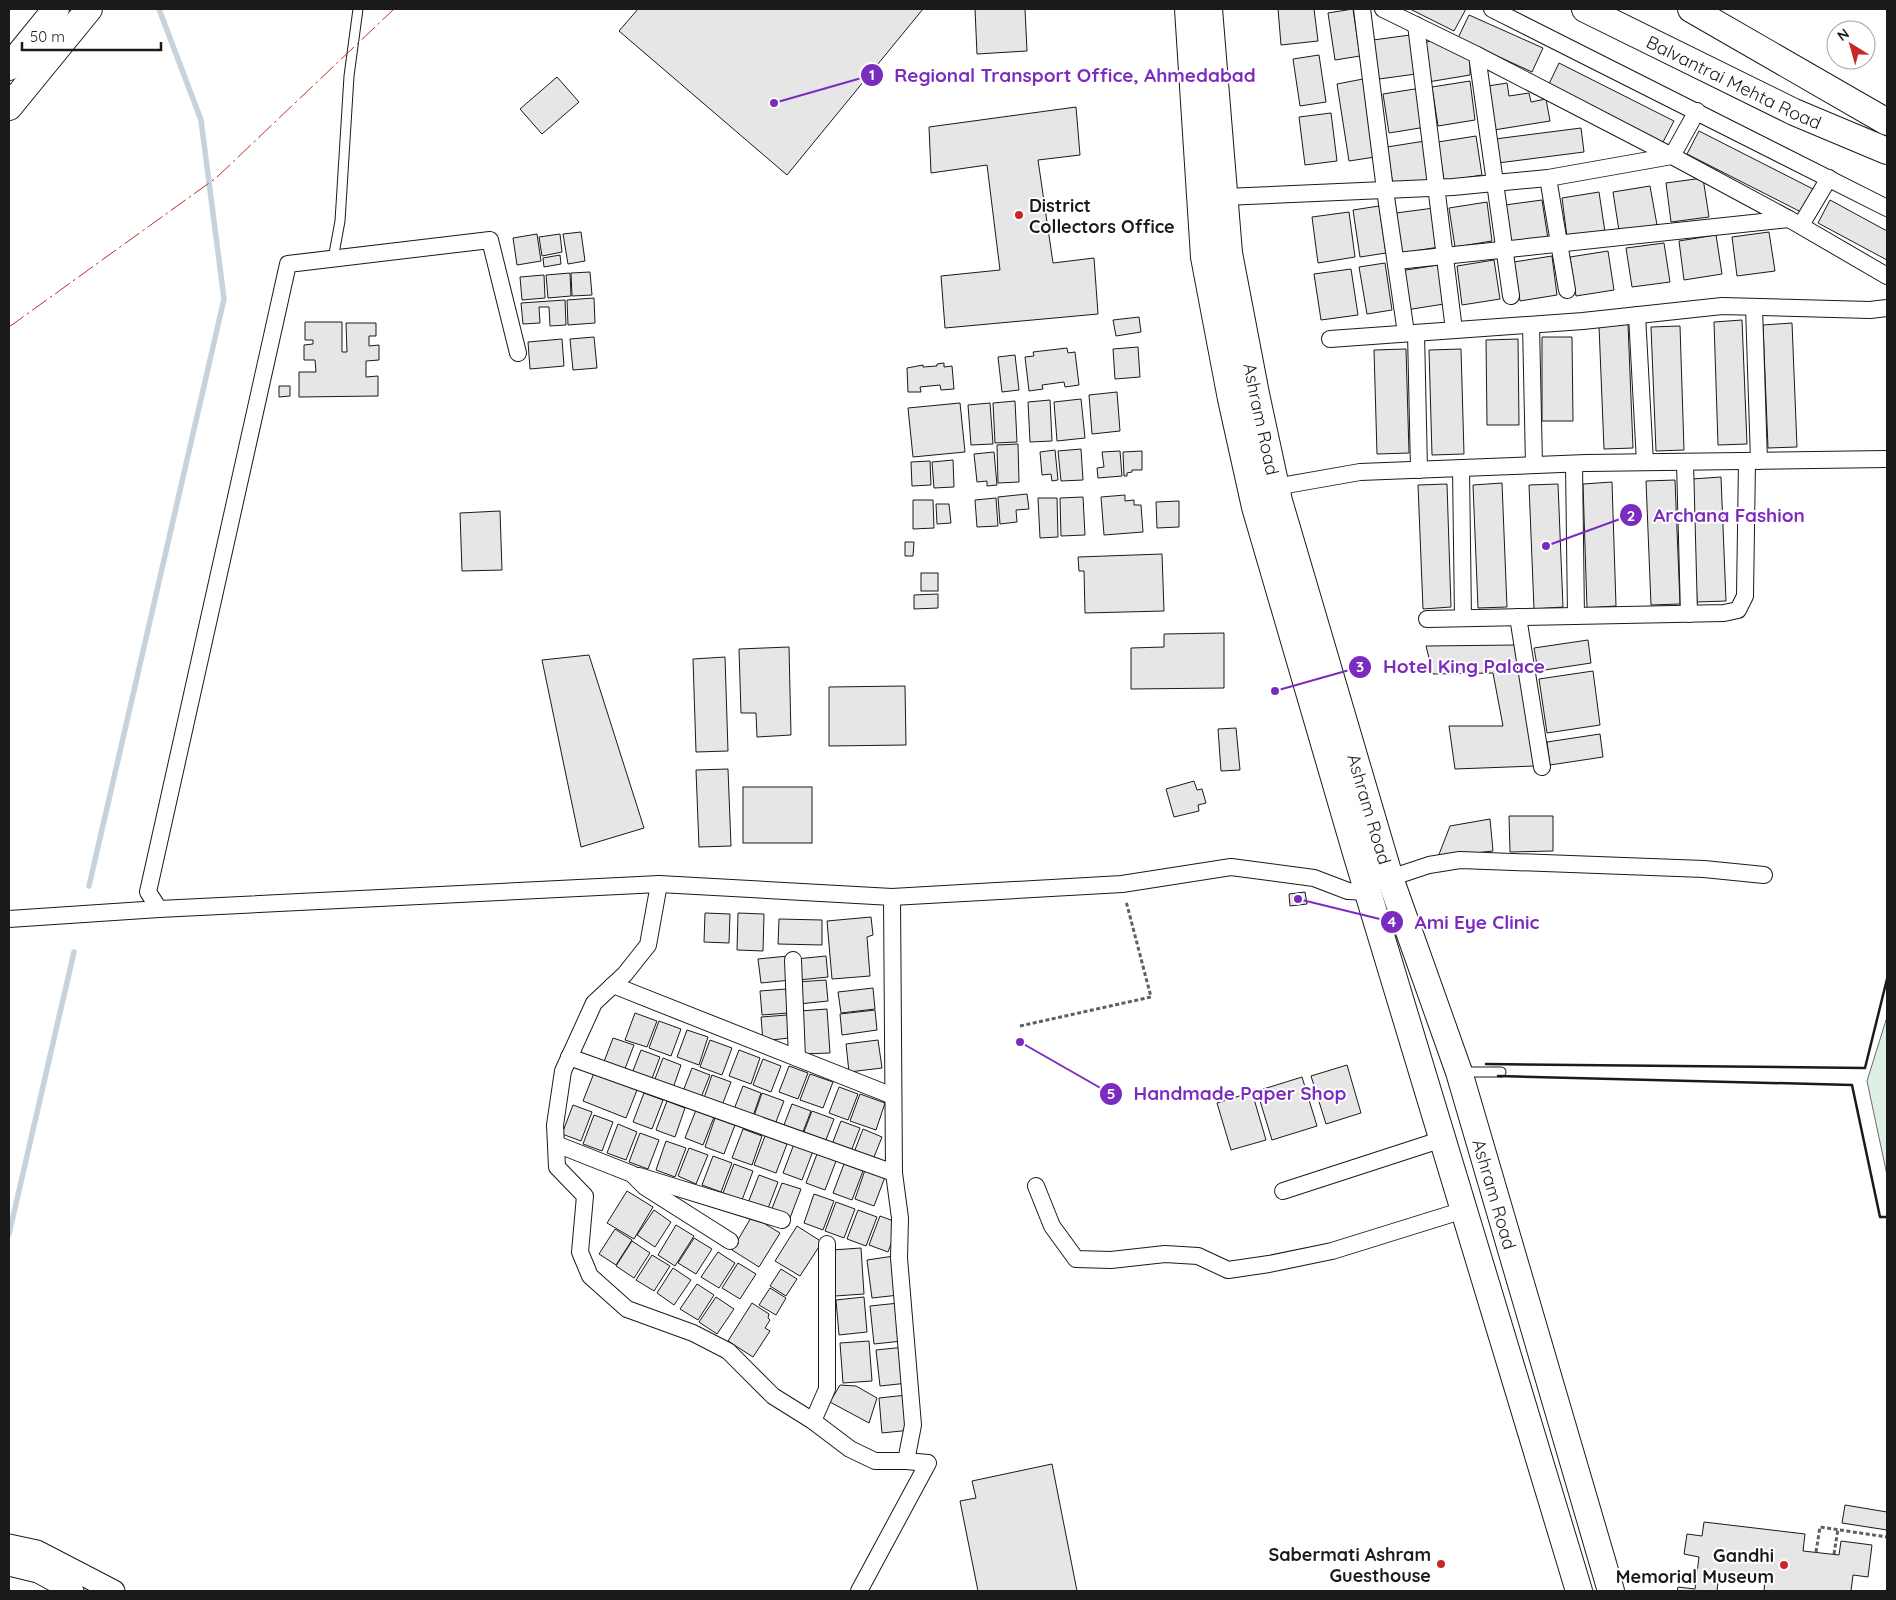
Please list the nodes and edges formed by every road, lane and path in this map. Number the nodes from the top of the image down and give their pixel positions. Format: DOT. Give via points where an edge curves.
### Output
graph roads {
  1 [pos="56,9"];
  2 [pos="89,9"];
  3 [pos="358,9"];
  4 [pos="1188,9"];
  5 [pos="1208,9"];
  6 [pos="1362,9"];
  7 [pos="1383,9"];
  8 [pos="1492,9"];
  9 [pos="1585,9"];
  10 [pos="1691,9"];
  11 [pos="1416,25"];
  12 [pos="1477,55"];
  13 [pos="9,67"];
  14 [pos="9,108"];
  15 [pos="1697,111"];
  16 [pos="1887,122"];
  17 [pos="1887,151"];
  18 [pos="1672,156"];
  19 [pos="1548,178"];
  20 [pos="1830,178"];
  21 [pos="1494,183"];
  22 [pos="1438,188"];
  23 [pos="1385,190"];
  24 [pos="1224,197"];
  25 [pos="1887,208"];
  26 [pos="1795,222"];
  27 [pos="1560,243"];
  28 [pos="1504,249"];
  29 [pos="1446,255"];
  30 [pos="333,259"];
  31 [pos="1397,261"];
  32 [pos="1887,276"];
  33 [pos="1567,290"];
  34 [pos="1511,296"];
  35 [pos="1754,307"];
  36 [pos="1887,308"];
  37 [pos="1637,315"];
  38 [pos="1531,324"];
  39 [pos="1454,330"];
  40 [pos="1411,333"];
  41 [pos="1330,339"];
  42 [pos="518,353"];
  43 [pos="1887,459"];
  44 [pos="1753,461"];
  45 [pos="1645,462"];
  46 [pos="1685,462"];
  47 [pos="1574,464"];
  48 [pos="1534,465"];
  49 [pos="1461,468"];
  50 [pos="1419,470"];
  51 [pos="1264,489"];
  52 [pos="1689,614"];
  53 [pos="1576,616"];
  54 [pos="1518,617"];
  55 [pos="1463,618"];
  56 [pos="1427,619"];
  57 [pos="1542,767"];
  58 [pos="1764,875"];
  59 [pos="1390,878"];
  60 [pos="659,884"];
  61 [pos="1122,884"];
  62 [pos="1368,892"];
  63 [pos="892,898"];
  64 [pos="158,909"];
  65 [pos="9,919"];
  66 [pos="793,960"];
  67 [pos="613,985"];
  68 [pos="1020,1026"];
  69 [pos="570,1057"];
  70 [pos="797,1058"];
  71 [pos="1459,1072"];
  72 [pos="1501,1072"];
  73 [pos="893,1096"];
  74 [pos="1443,1139"];
  75 [pos="556,1144"];
  76 [pos="894,1173"];
  77 [pos="632,1174"];
  78 [pos="1036,1186"];
  79 [pos="1283,1190"];
  80 [pos="1464,1210"];
  81 [pos="782,1220"];
  82 [pos="730,1241"];
  83 [pos="827,1244"];
  84 [pos="813,1421"];
  85 [pos="906,1461"];
  86 [pos="1838,1529"];
  87 [pos="1887,1537"];
  88 [pos="9,1545"];
  89 [pos="1816,1552"];
  90 [pos="1834,1554"];
  91 [pos="9,1565"];
  92 [pos="73,1591"];
  93 [pos="114,1591"];
  94 [pos="859,1591"];
  95 [pos="1579,1591"];
  96 [pos="1611,1591"];
  1 -- 13 [label="main road"];
  2 -- 14 [label="main road"];
  3 -- 30 [label="lane" via="349,76 340,221"];
  4 -- 51 [label="main road, Ashram Road" via="1204,257 1231,399"];
  5 -- 24 [label="main road, Ashram Road"];
  6 -- 23 [label="street"];
  7 -- 11 [label="street"];
  8 -- 15 [label="street"];
  9 -- 17 [label="main road, Balvantrai Mehta Road" via="1794,112"];
  10 -- 16 [label="main road, Balvantrai Mehta Road"];
  11 -- 12 [label="street"];
  11 -- 22 [label="street"];
  12 -- 18 [label="street"];
  12 -- 21 [label="street"];
  15 -- 18 [label="street"];
  15 -- 20 [label="street"];
  18 -- 19 [label="street"];
  18 -- 26 [label="street"];
  19 -- 21 [label="street"];
  19 -- 27 [label="street"];
  20 -- 25 [label="street"];
  20 -- 26 [label="street"];
  21 -- 22 [label="street"];
  21 -- 28 [label="street"];
  22 -- 23 [label="street"];
  22 -- 29 [label="street"];
  23 -- 24 [label="street"];
  23 -- 31 [label="street"];
  24 -- 51 [label="main road, Ashram Road" via="1229,253 1256,394"];
  26 -- 27 [label="street"];
  26 -- 32 [label="street"];
  27 -- 28 [label="street"];
  27 -- 33 [label="street"];
  28 -- 29 [label="street"];
  28 -- 34 [label="street"];
  29 -- 31 [label="street"];
  29 -- 39 [label="street"];
  30 -- 42 [label="street" via="490,240"];
  30 -- 64 [label="street" via="288,264 148,892"];
  31 -- 40 [label="street"];
  35 -- 36 [label="street"];
  35 -- 37 [label="street" via="1722,306"];
  35 -- 44 [label="street"];
  37 -- 38 [label="street"];
  37 -- 45 [label="street"];
  38 -- 39 [label="street"];
  38 -- 48 [label="street"];
  39 -- 40 [label="street"];
  40 -- 41 [label="street"];
  40 -- 50 [label="street"];
  43 -- 44 [label="street"];
  44 -- 46 [label="street"];
  44 -- 52 [label="street" via="1745,596 1738,610"];
  45 -- 46 [label="street"];
  45 -- 47 [label="street"];
  46 -- 52 [label="street"];
  47 -- 48 [label="street"];
  47 -- 53 [label="street"];
  48 -- 49 [label="street"];
  49 -- 50 [label="street"];
  49 -- 55 [label="street"];
  50 -- 51 [label="street" via="1360,472"];
  51 -- 59 [label="main road, Ashram Road"];
  51 -- 62 [label="main road, Ashram Road"];
  52 -- 53 [label="street"];
  53 -- 54 [label="street"];
  54 -- 55 [label="street"];
  54 -- 57 [label="street"];
  55 -- 56 [label="street"];
  58 -- 59 [label="street" via="1704,869 1460,860 1428,865"];
  59 -- 71 [label="main road, Ashram Road"];
  60 -- 63 [label="street"];
  60 -- 64 [label="street"];
  60 -- 67 [label="street" via="648,945"];
  61 -- 62 [label="street" via="1231,867 1314,878 1348,891"];
  61 -- 63 [label="street"];
  61 -- 68 [label="path" via="1151,997"];
  62 -- 74 [label="main road, Ashram Road"];
  63 -- 73 [label="street"];
  64 -- 65 [label="street"];
  66 -- 70 [label="street"];
  67 -- 69 [label="street" via="594,1003"];
  67 -- 70 [label="street"];
  69 -- 75 [label="street" via="563,1071 555,1125"];
  69 -- 76 [label="street"];
  70 -- 73 [label="street"];
  71 -- 72 [label="lane"];
  71 -- 96 [label="main road, Ashram Road"];
  73 -- 76 [label="street"];
  74 -- 79 [label="street"];
  74 -- 80 [label="main road, Ashram Road"];
  75 -- 77 [label="street"];
  75 -- 84 [label="street" via="558,1167 585,1196 580,1252 590,1276 627,1309 693,1333 728,1351 773,1396"];
  76 -- 85 [label="street" via="900,1218 899,1258 913,1425"];
  77 -- 81 [label="street"];
  77 -- 82 [label="street" via="645,1187"];
  78 -- 80 [label="street" via="1052,1226 1076,1259 1111,1260 1165,1254 1198,1256 1228,1270 1332,1251"];
  80 -- 95 [label="main road, Ashram Road"];
  83 -- 84 [label="street" via="827,1389"];
  84 -- 85 [label="street" via="850,1449 875,1461"];
  85 -- 94 [label="street" via="928,1463"];
  86 -- 87 [label="path"];
  86 -- 89 [label="path" via="1820,1526"];
  86 -- 90 [label="path"];
  88 -- 93 [label="street" via="37,1551"];
  91 -- 92 [label="street" via="38,1572"];
}
